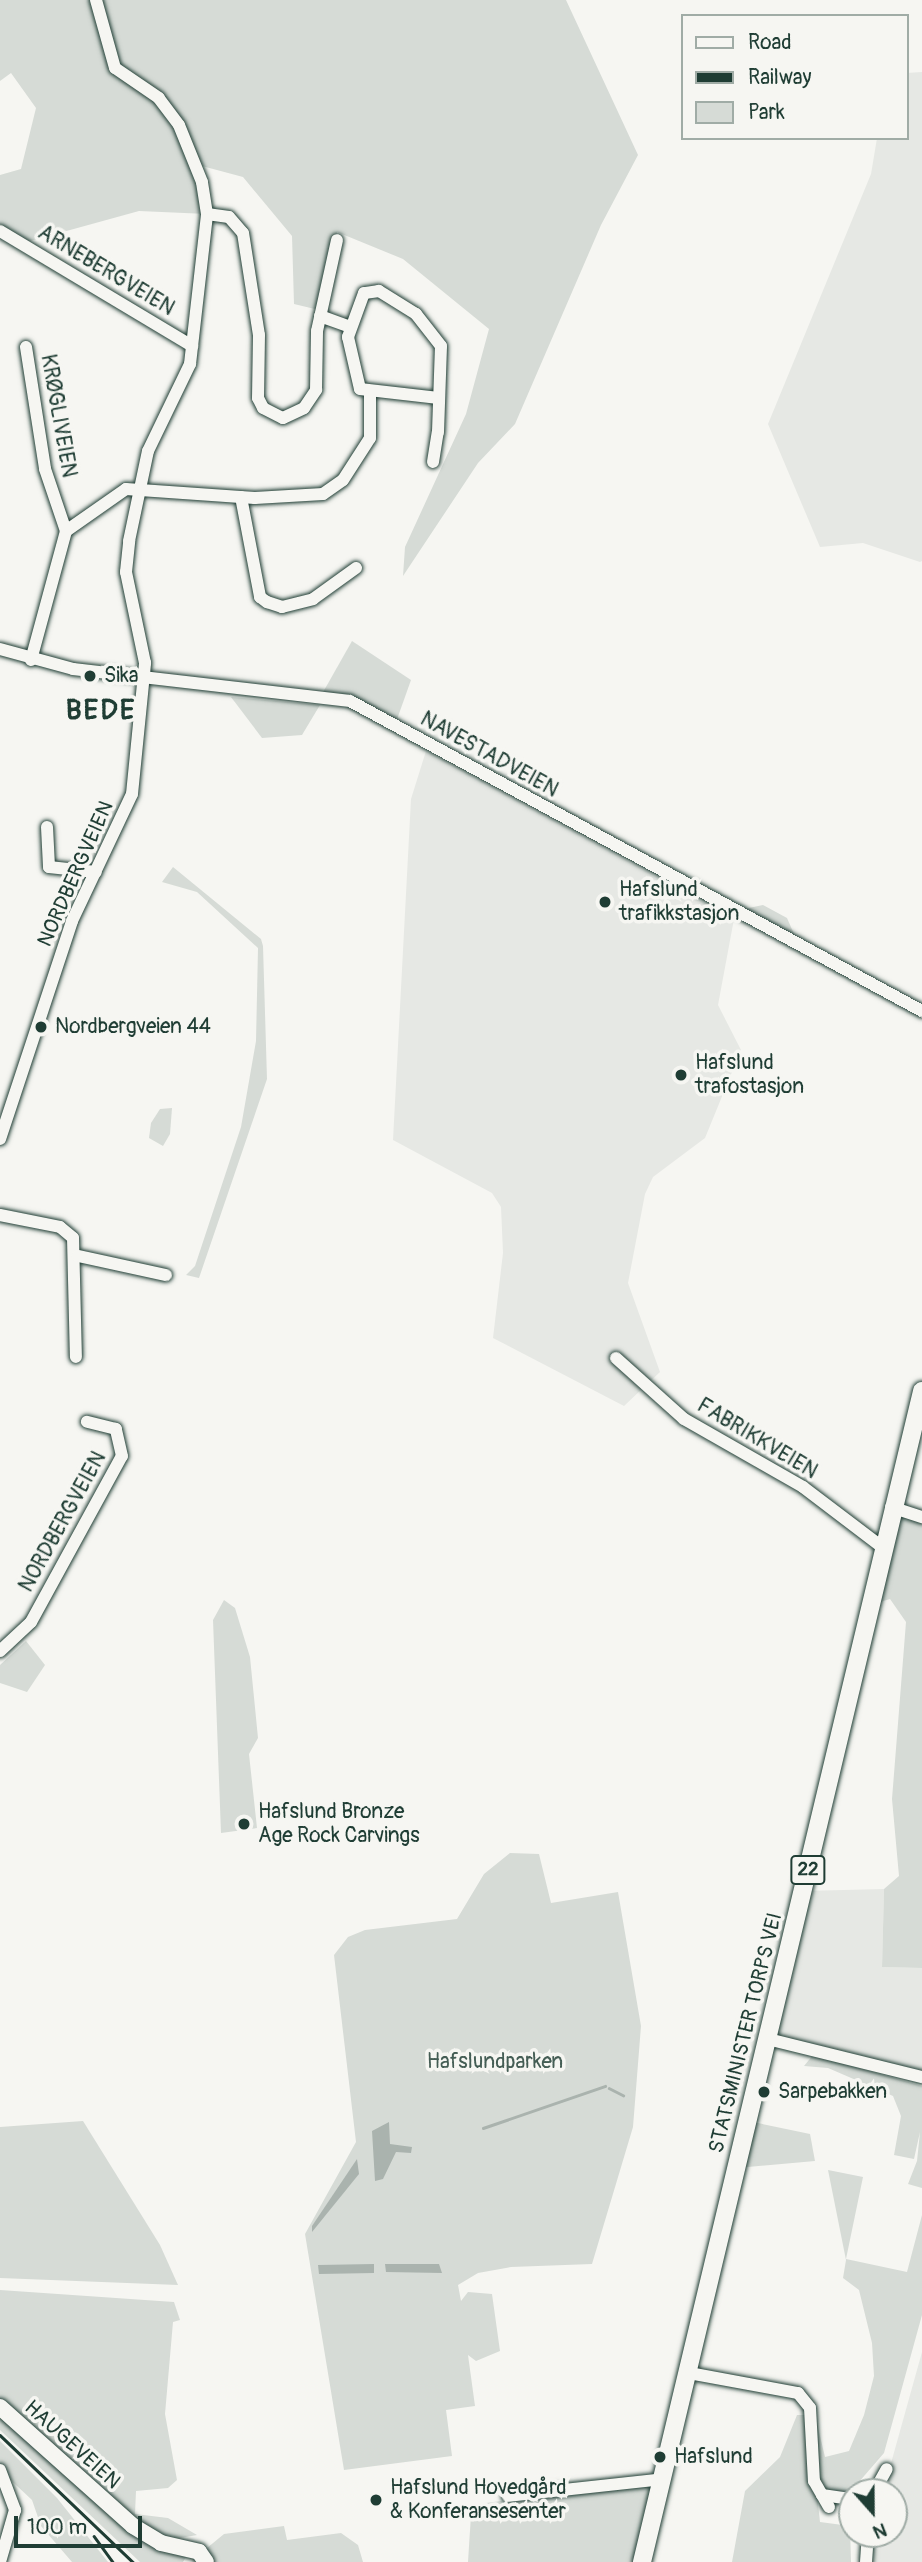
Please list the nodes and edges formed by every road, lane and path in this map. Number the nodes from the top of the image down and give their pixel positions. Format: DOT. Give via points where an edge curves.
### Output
graph roads {
  1 [pos="96,0"];
  2 [pos="207,214"];
  3 [pos="0,231"];
  4 [pos="337,240"];
  5 [pos="320,316"];
  6 [pos="350,327"];
  7 [pos="192,346"];
  8 [pos="26,347"];
  9 [pos="370,391"];
  10 [pos="438,398"];
  11 [pos="433,463"];
  12 [pos="139,488"];
  13 [pos="241,497"];
  14 [pos="66,531"];
  15 [pos="356,568"];
  16 [pos="0,649"];
  17 [pos="31,660"];
  18 [pos="143,677"];
  19 [pos="47,827"];
  20 [pos="96,872"];
  21 [pos="922,1011"];
  22 [pos="0,1139"];
  23 [pos="0,1214"];
  24 [pos="78,1256"];
  25 [pos="166,1275"];
  26 [pos="76,1357"];
  27 [pos="616,1358"];
  28 [pos="922,1391"];
  29 [pos="87,1422"];
  30 [pos="891,1507"];
  31 [pos="922,1517"];
  32 [pos="882,1548"];
  33 [pos="0,1651"];
  34 [pos="768,2039"];
  35 [pos="922,2077"];
  36 [pos="689,2373"];
  37 [pos="0,2407"];
  38 [pos="887,2469"];
  39 [pos="0,2470"];
  40 [pos="882,2478"];
  41 [pos="664,2479"];
  42 [pos="822,2495"];
  43 [pos="508,2496"];
  44 [pos="838,2497"];
  45 [pos="830,2507"];
  46 [pos="192,2556"];
  47 [pos="0,2562"];
  48 [pos="206,2562"];
  49 [pos="642,2562"];
  1 -- 2 [label="street, NORDBERGVEIEN" via="116,68 159,98 179,125 202,182"];
  2 -- 5 [label="street" via="229,217 243,233 259,335 256,388 263,408 273,414 294,415 311,400"];
  2 -- 7 [label="street, NORDBERGVEIEN"];
  3 -- 7 [label="street, ARNEBERGVEIEN"];
  4 -- 5 [label="street"];
  5 -- 6 [label="street"];
  6 -- 9 [label="street" via="354,380"];
  6 -- 10 [label="street" via="360,299 372,290 428,324 441,346"];
  7 -- 12 [label="street, NORDBERGVEIEN" via="184,380 148,451"];
  8 -- 14 [label="street, KRØGLIVEIEN" via="46,469"];
  9 -- 10 [label="street"];
  9 -- 13 [label="street" via="370,438 332,489 311,496"];
  10 -- 11 [label="street"];
  12 -- 13 [label="street"];
  12 -- 14 [label="street" via="117,493"];
  12 -- 18 [label="street, NORDBERGVEIEN" via="126,572 144,650"];
  13 -- 15 [label="street" via="260,597 267,602 282,607 313,599"];
  14 -- 17 [label="street"];
  16 -- 17 [label="street, NAVESTADVEIEN"];
  17 -- 18 [label="street, NAVESTADVEIEN"];
  18 -- 20 [label="street, NORDBERGVEIEN" via="132,794"];
  18 -- 21 [label="street, NAVESTADVEIEN" via="350,701"];
  19 -- 20 [label="street" via="49,867"];
  20 -- 22 [label="street, NORDBERGVEIEN" via="72,921"];
  23 -- 24 [label="street" via="69,1232"];
  24 -- 25 [label="street"];
  24 -- 26 [label="street"];
  27 -- 32 [label="street, FABRIKKVEIEN" via="684,1419 803,1487"];
  28 -- 30 [label="highway, STATSMINISTER TORPS VEI / 22"];
  29 -- 33 [label="street, NORDBERGVEIEN" via="116,1429 122,1456 31,1622"];
  30 -- 31 [label="street"];
  30 -- 32 [label="highway, STATSMINISTER TORPS VEI / 22"];
  32 -- 34 [label="highway, STATSMINISTER TORPS VEI / 22"];
  34 -- 35 [label="street"];
  34 -- 36 [label="highway, STATSMINISTER TORPS VEI / 22"];
  36 -- 41 [label="highway, STATSMINISTER TORPS VEI / 22"];
  36 -- 42 [label="street" via="798,2393 810,2408 814,2481"];
  37 -- 46 [label="main road, HAUGEVEIEN" via="133,2526"];
  38 -- 40 [label="street"];
  39 -- 47 [label="street" via="15,2510"];
  41 -- 43 [label="street"];
  41 -- 49 [label="highway, STATSMINISTER TORPS VEI / 22"];
  42 -- 44 [label="street"];
  42 -- 45 [label="street"];
  46 -- 48 [label="main road, HAUGEVEIEN"];
}
